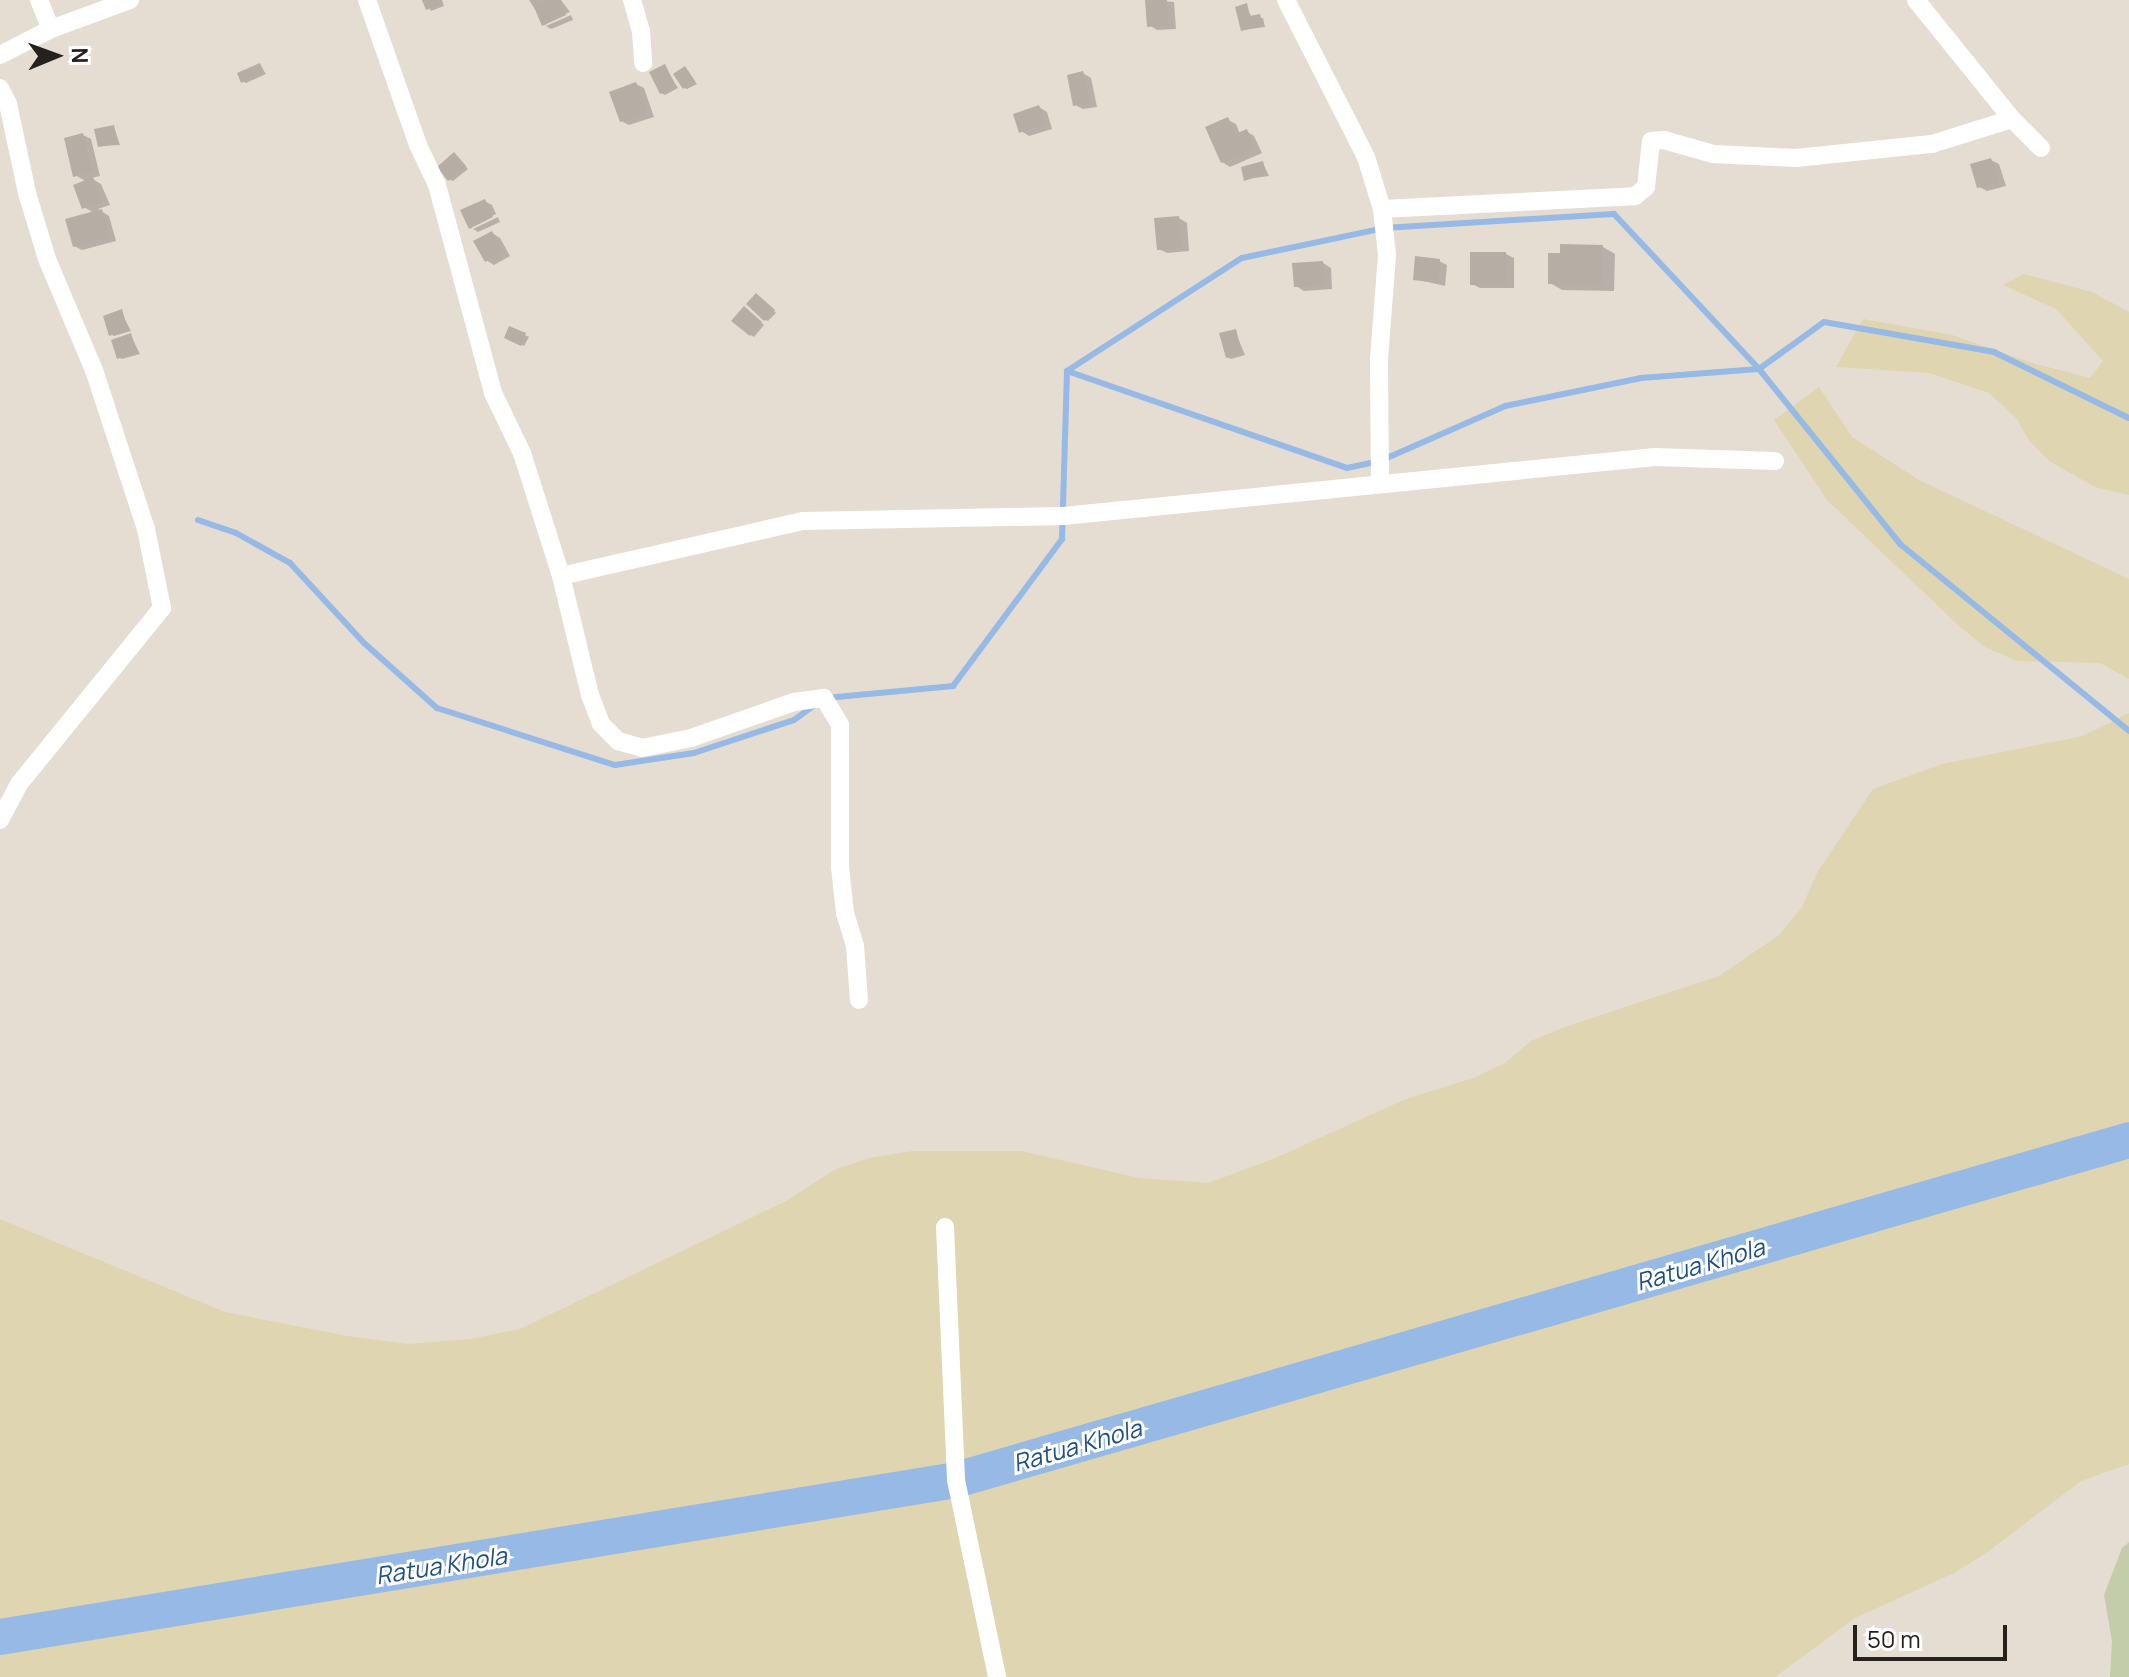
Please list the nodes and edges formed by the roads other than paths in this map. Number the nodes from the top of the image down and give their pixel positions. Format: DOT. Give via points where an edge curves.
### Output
graph roads {
  1 [pos="39,0"];
  2 [pos="130,0"];
  3 [pos="367,0"];
  4 [pos="632,0"];
  5 [pos="1286,0"];
  6 [pos="1916,0"];
  7 [pos="51,29"];
  8 [pos="0,55"];
  9 [pos="643,63"];
  10 [pos="0,88"];
  11 [pos="2012,119"];
  12 [pos="2041,148"];
  13 [pos="1382,209"];
  14 [pos="1775,461"];
  15 [pos="1380,483"];
  16 [pos="561,576"];
  17 [pos="0,820"];
  18 [pos="859,1000"];
  19 [pos="945,1227"];
  20 [pos="997,1677"];
  1 -- 7 [label="street"];
  2 -- 7 [label="street"];
  3 -- 16 [label="street" via="437,185 493,393 522,453"];
  4 -- 9 [label="street"];
  5 -- 13 [label="street" via="1366,157"];
  6 -- 11 [label="street"];
  7 -- 8 [label="street"];
  10 -- 17 [label="street" via="47,259 125,460 162,608 19,784"];
  11 -- 12 [label="street"];
  11 -- 13 [label="street" via="1932,144 1796,158 1713,154 1651,141 1646,187 1635,196"];
  13 -- 15 [label="street" via="1387,255 1379,359"];
  14 -- 15 [label="street" via="1655,457"];
  15 -- 16 [label="street" via="1063,516 803,521"];
  16 -- 18 [label="street" via="590,695 601,724 618,741 642,748 691,738 794,702 824,698 840,725 840,867"];
  19 -- 20 [label="street" via="956,1480"];
}
